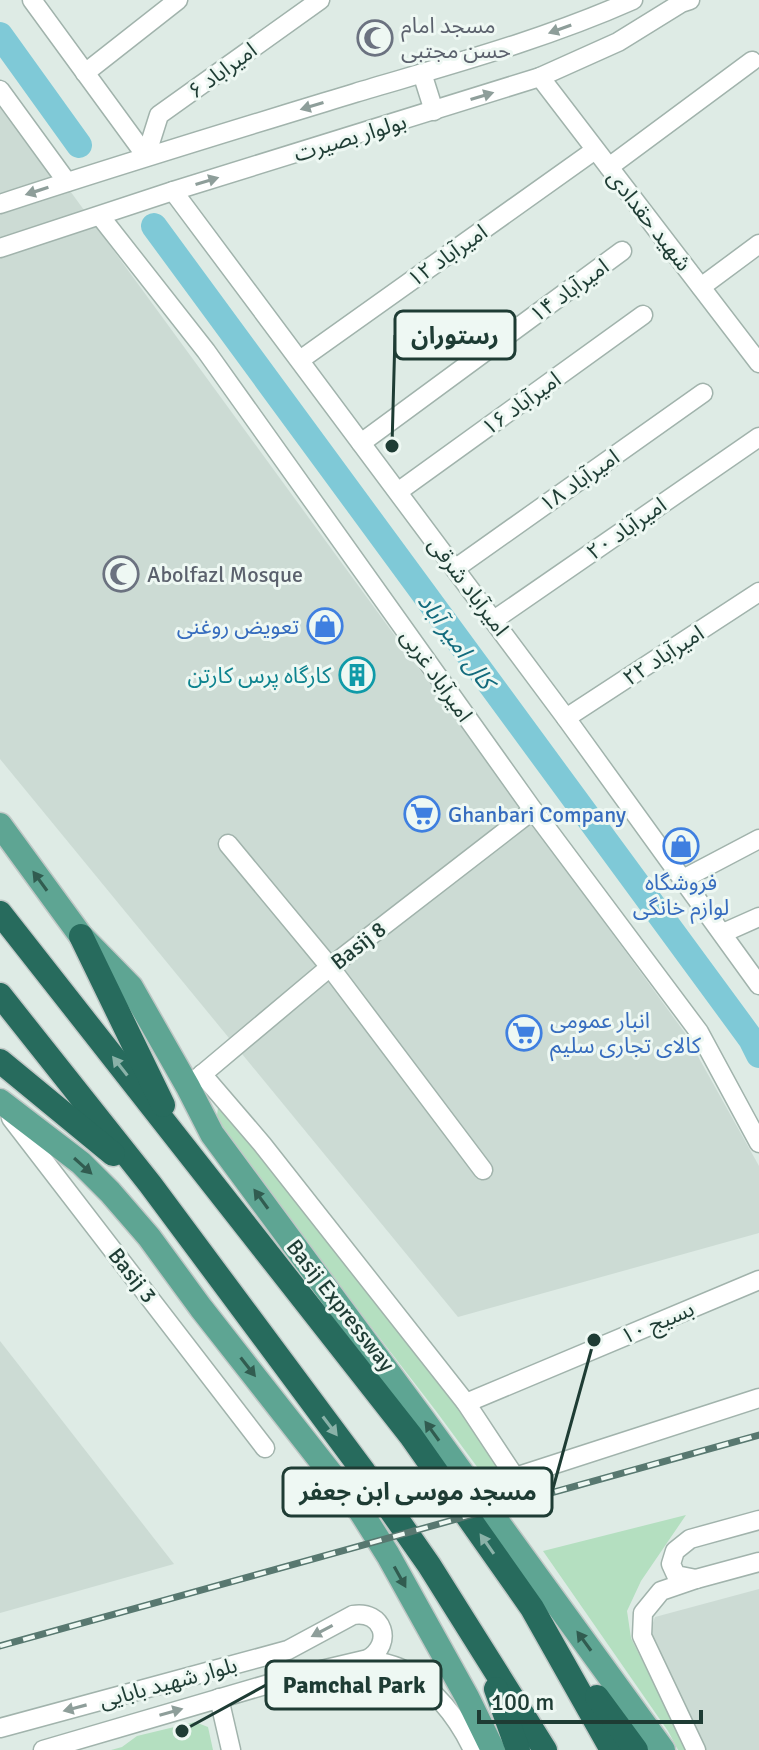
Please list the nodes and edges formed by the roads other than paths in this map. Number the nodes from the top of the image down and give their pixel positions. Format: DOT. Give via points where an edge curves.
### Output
graph roads {
  1 [pos="178,0"];
  2 [pos="320,0"];
  3 [pos="633,0"];
  4 [pos="690,0"];
  5 [pos="40,3"];
  6 [pos="752,61"];
  7 [pos="85,73"];
  8 [pos="422,73"];
  9 [pos="540,77"];
  10 [pos="0,90"];
  11 [pos="434,111"];
  12 [pos="595,150"];
  13 [pos="146,156"];
  14 [pos="609,167"];
  15 [pos="67,182"];
  16 [pos="173,191"];
  17 [pos="0,204"];
  18 [pos="100,216"];
  19 [pos="759,244"];
  20 [pos="0,248"];
  21 [pos="622,251"];
  22 [pos="701,287"];
  23 [pos="643,315"];
  24 [pos="300,360"];
  25 [pos="759,363"];
  26 [pos="703,393"];
  27 [pos="759,437"];
  28 [pos="361,443"];
  29 [pos="399,491"];
  30 [pos="456,568"];
  31 [pos="759,592"];
  32 [pos="494,620"];
  33 [pos="566,718"];
  34 [pos="533,810"];
  35 [pos="0,825"];
  36 [pos="759,839"];
  37 [pos="228,844"];
  38 [pos="683,879"];
  39 [pos="0,913"];
  40 [pos="759,917"];
  41 [pos="723,933"];
  42 [pos="81,936"];
  43 [pos="330,967"];
  44 [pos="759,985"];
  45 [pos="0,995"];
  46 [pos="0,1061"];
  47 [pos="195,1080"];
  48 [pos="0,1102"];
  49 [pos="759,1143"];
  50 [pos="185,1150"];
  51 [pos="483,1170"];
  52 [pos="150,1184"];
  53 [pos="759,1280"];
  54 [pos="759,1398"];
  55 [pos="466,1403"];
  56 [pos="265,1448"];
  57 [pos="759,1520"];
  58 [pos="759,1562"];
  59 [pos="696,1579"];
  60 [pos="532,1608"];
  61 [pos="478,1642"];
  62 [pos="368,1659"];
  63 [pos="219,1698"];
  64 [pos="0,1728"];
  65 [pos="43,1750"];
  66 [pos="231,1750"];
  67 [pos="473,1750"];
  68 [pos="493,1750"];
  69 [pos="518,1750"];
  70 [pos="545,1750"];
  71 [pos="612,1750"];
  72 [pos="636,1750"];
  73 [pos="663,1750"];
  74 [pos="696,1750"];
  1 -- 7 [label="street"];
  2 -- 13 [label="street, امیراباد ۶" via="159,115"];
  3 -- 8 [label="street, بولوار بصیرت, one-way" via="521,43"];
  4 -- 9 [label="street, بولوار بصیرت" via="618,42"];
  5 -- 7 [label="street"];
  6 -- 14 [label="street"];
  7 -- 13 [label="street"];
  8 -- 11 [label="street"];
  8 -- 13 [label="street, بولوار بصیرت, one-way"];
  11 -- 9 [label="street, بولوار بصیرت, one-way"];
  9 -- 12 [label="street, شهید حقدادی"];
  10 -- 15 [label="street"];
  16 -- 11 [label="street, بولوار بصیرت, one-way"];
  12 -- 14 [label="street, شهید حقدادی"];
  12 -- 24 [label="street, امیرآباد ۱۲"];
  13 -- 15 [label="street, بولوار بصیرت"];
  14 -- 22 [label="street, شهید حقدادی"];
  15 -- 17 [label="street, بولوار بصیرت, one-way"];
  16 -- 18 [label="street, بولوار بصیرت"];
  16 -- 24 [label="street, امیرآباد شرقی"];
  18 -- 20 [label="street, بولوار بصیرت"];
  18 -- 34 [label="street, امیرآباد غربی" via="206,351"];
  19 -- 22 [label="street"];
  21 -- 28 [label="street, امیرآباد ۱۴"];
  22 -- 25 [label="street, شهید حقدادی"];
  23 -- 29 [label="street, امیرآباد ۱۶"];
  24 -- 28 [label="street, امیرآباد شرقی"];
  26 -- 30 [label="street, امیرآباد ۱۸"];
  27 -- 32 [label="street, امیرآباد ۲۰"];
  28 -- 29 [label="street, امیرآباد شرقی"];
  29 -- 30 [label="street, امیرآباد شرقی"];
  30 -- 32 [label="street, امیرآباد شرقی"];
  31 -- 33 [label="street, امیرآباد ۲۲"];
  32 -- 33 [label="street, امیرآباد شرقی"];
  33 -- 38 [label="street, امیرآباد شرقی"];
  34 -- 43 [label="street, Basij 8"];
  34 -- 49 [label="street, امیرآباد غربی" via="699,1032"];
  42 -- 35 [label="main road, one-way"];
  36 -- 38 [label="street"];
  37 -- 43 [label="street"];
  38 -- 41 [label="street, امیرآباد شرقی"];
  50 -- 39 [label="highway, Basij Expressway, one-way"];
  40 -- 41 [label="street"];
  41 -- 44 [label="street, امیرآباد شرقی"];
  42 -- 47 [label="main road" via="131,987"];
  42 -- 50 [label="highway"];
  43 -- 47 [label="street, Basij 8"];
  43 -- 51 [label="street"];
  45 -- 52 [label="highway"];
  46 -- 52 [label="highway"];
  47 -- 55 [label="street" via="262,1144"];
  73 -- 47 [label="main road, one-way" via="212,1134"];
  48 -- 56 [label="street, Basij 3"];
  48 -- 68 [label="main road, one-way" via="81,1163 110,1192 361,1512"];
  60 -- 50 [label="highway, Basij Expressway, one-way" via="411,1436"];
  52 -- 61 [label="highway, one-way" via="364,1472"];
  53 -- 55 [label="street, بسیج ۱۰"];
  54 -- 55 [label="street" via="515,1477"];
  57 -- 59 [label="street" via="690,1539 675,1551 671,1564 676,1575"];
  58 -- 59 [label="street"];
  59 -- 74 [label="street" via="661,1591 643,1613 642,1636"];
  60 -- 71 [label="highway, Basij Expressway"];
  60 -- 72 [label="highway"];
  61 -- 69 [label="highway"];
  61 -- 70 [label="highway"];
  62 -- 63 [label="street, بلوار شهید بابایی"];
  62 -- 64 [label="street, بلوار شهید بابایی, one-way" via="381,1647 382,1629 370,1616 353,1615 288,1650"];
  62 -- 67 [label="street" via="402,1669 439,1698"];
  65 -- 63 [label="street, بلوار شهید بابایی, one-way"];
  63 -- 66 [label="street"];
}
